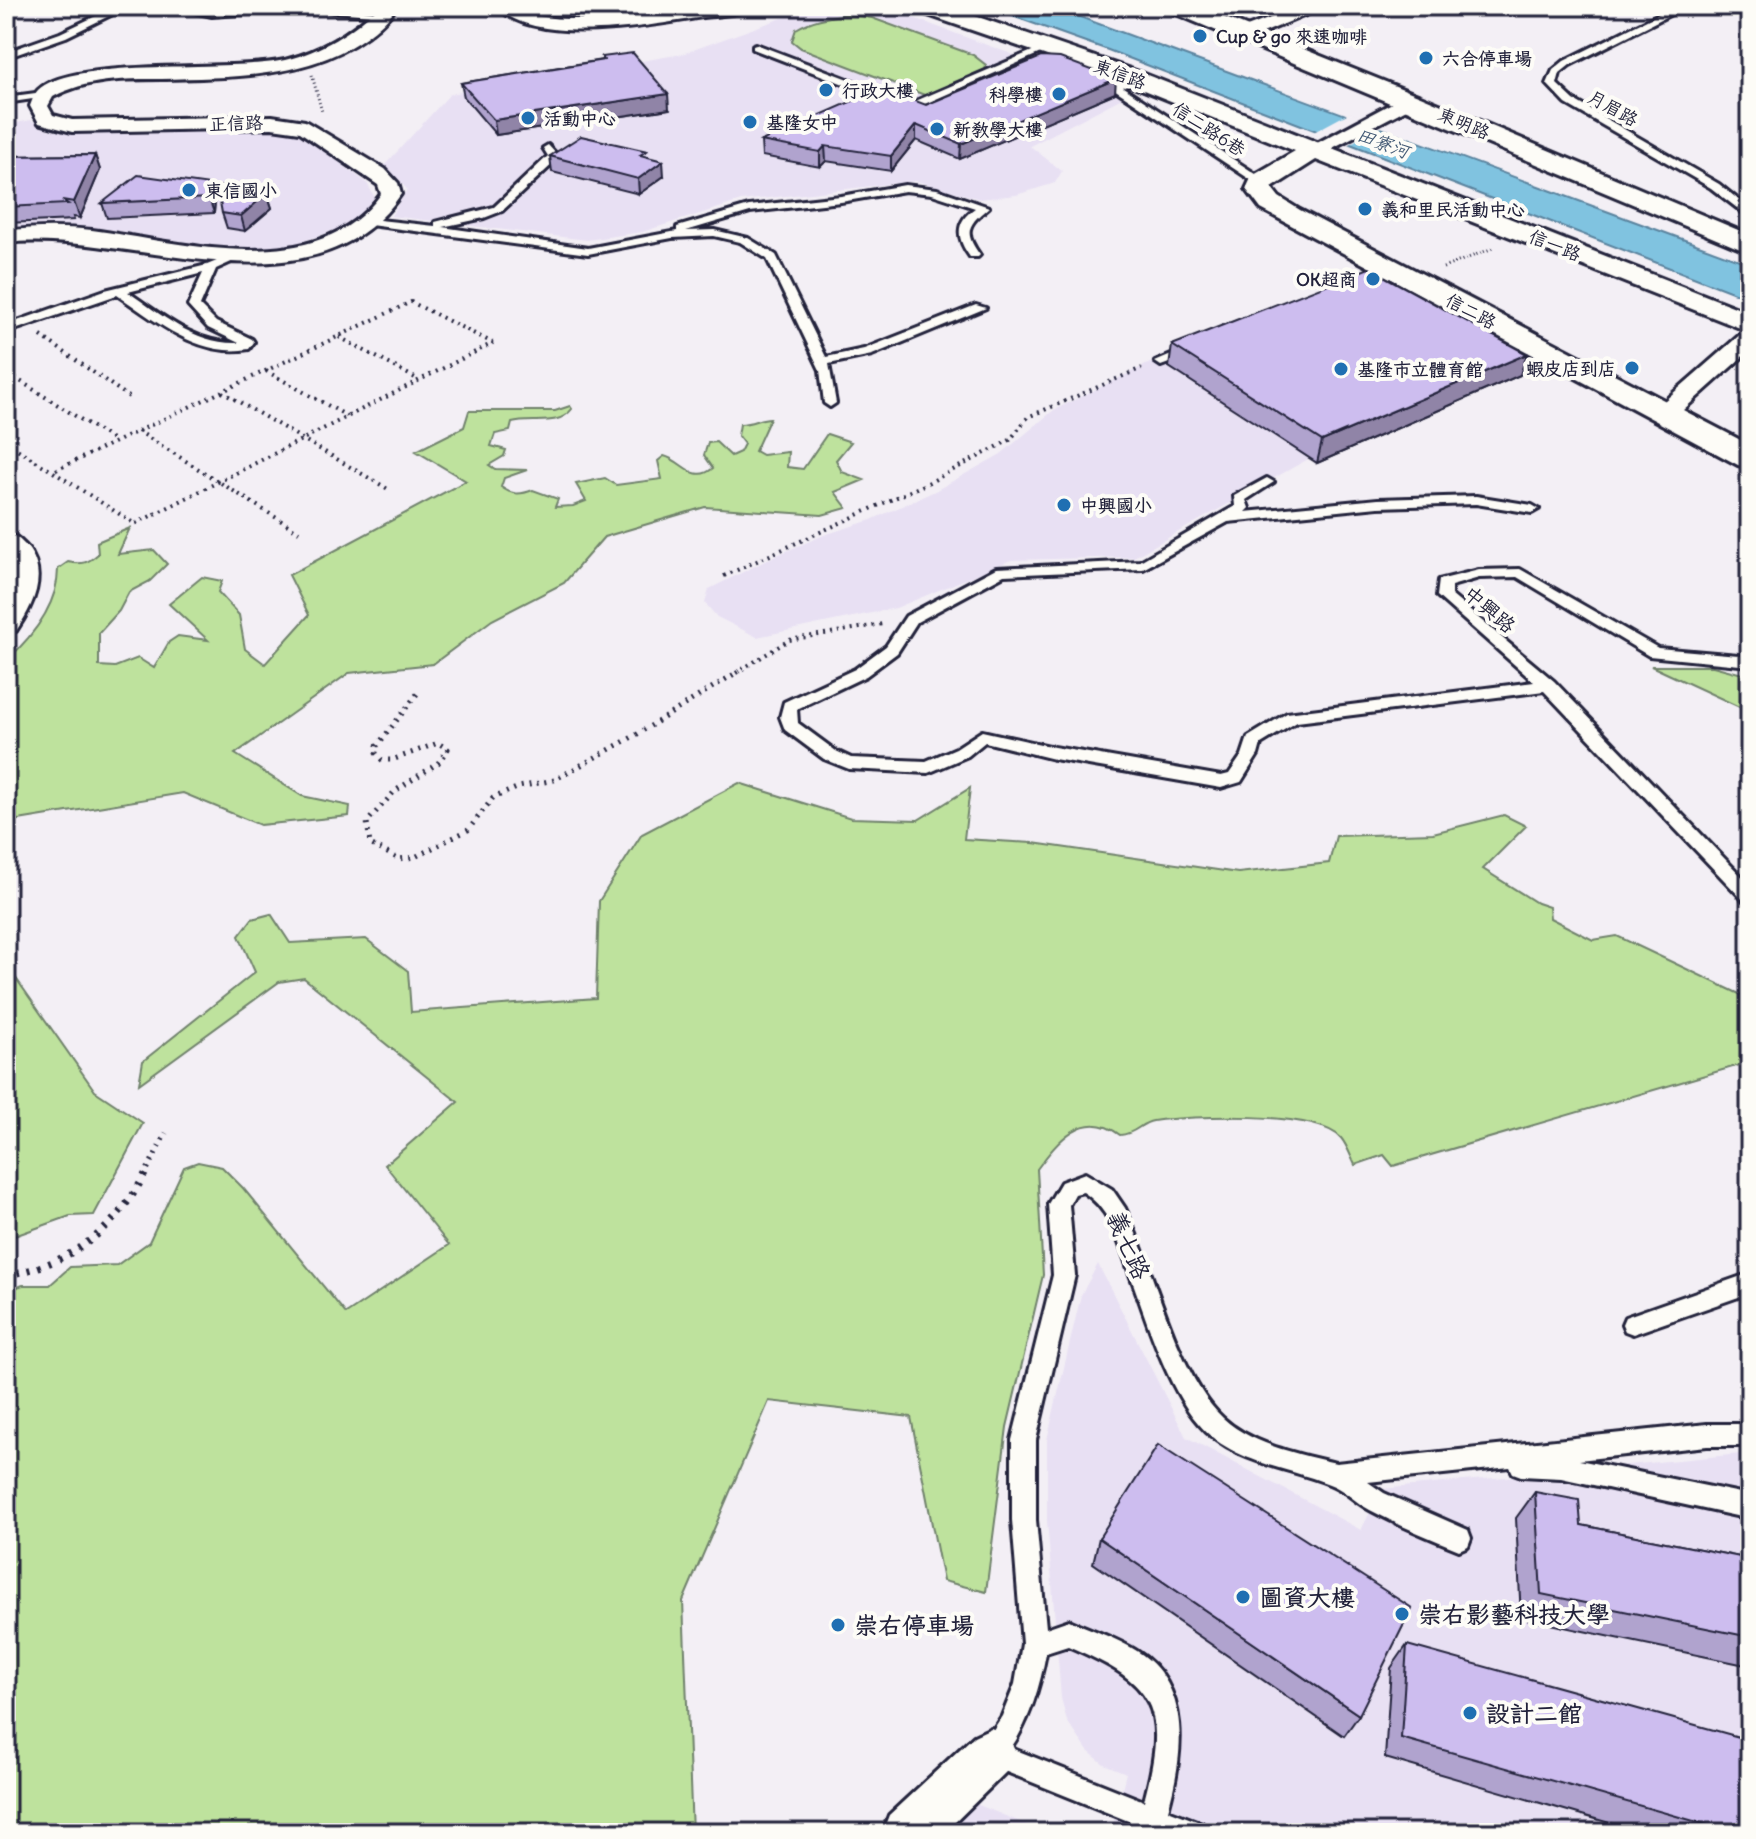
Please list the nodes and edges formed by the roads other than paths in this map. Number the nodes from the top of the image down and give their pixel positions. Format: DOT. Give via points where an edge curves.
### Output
graph roads {
  1 [pos="124,6"];
  2 [pos="172,6"];
  3 [pos="505,6"];
  4 [pos="742,6"];
  5 [pos="924,6"];
  6 [pos="1177,6"];
  7 [pos="1318,6"];
  8 [pos="1682,6"];
  9 [pos="333,8"];
  10 [pos="386,10"];
  11 [pos="1245,34"];
  12 [pos="756,47"];
  13 [pos="1047,48"];
  14 [pos="6,55"];
  15 [pos="1134,78"];
  16 [pos="43,95"];
  17 [pos="6,100"];
  18 [pos="1409,100"];
  19 [pos="548,148"];
  20 [pos="1314,150"];
  21 [pos="1261,182"];
  22 [pos="1750,215"];
  23 [pos="370,222"];
  24 [pos="412,229"];
  25 [pos="672,235"];
  26 [pos="6,237"];
  27 [pos="1750,245"];
  28 [pos="974,255"];
  29 [pos="234,257"];
  30 [pos="211,267"];
  31 [pos="121,292"];
  32 [pos="980,308"];
  33 [pos="1750,323"];
  34 [pos="6,329"];
  35 [pos="1750,338"];
  36 [pos="1204,345"];
  37 [pos="822,362"];
  38 [pos="1161,362"];
  39 [pos="830,403"];
  40 [pos="1664,414"];
  41 [pos="1750,458"];
  42 [pos="1267,482"];
  43 [pos="1532,509"];
  44 [pos="1225,518"];
  45 [pos="6,541"];
  46 [pos="6,625"];
  47 [pos="1750,661"];
  48 [pos="1548,685"];
  49 [pos="1750,896"];
  50 [pos="1750,1283"];
  51 [pos="1633,1324"];
  52 [pos="1750,1435"];
  53 [pos="1470,1462"];
  54 [pos="1336,1474"];
  55 [pos="1750,1507"];
  56 [pos="1459,1538"];
  57 [pos="1035,1644"];
  58 [pos="991,1753"];
  59 [pos="1153,1817"];
  60 [pos="907,1833"];
  61 [pos="1192,1833"];
  1 -- 14 [label="lane"];
  2 -- 9 [label="lane" via="212,13"];
  3 -- 4 [label="street" via="521,17 580,26"];
  5 -- 13 [label="street, 東信路"];
  6 -- 11 [label="street, 東明路"];
  7 -- 11 [label="street"];
  8 -- 22 [label="lane, 月眉路" via="1567,63 1552,84 1570,102 1715,186"];
  9 -- 10 [label="lane"];
  10 -- 16 [label="street" via="349,42 307,59 239,71 90,77 60,84"];
  11 -- 18 [label="street, 東明路"];
  12 -- 13 [label="lane" via="911,107"];
  13 -- 15 [label="street, 東信路"];
  15 -- 20 [label="street, 東信路"];
  15 -- 21 [label="lane, 信二路6巷" via="1116,87"];
  16 -- 17 [label="lane"];
  16 -- 23 [label="street, 正信路" via="42,117 72,126 272,122 305,127 388,183 391,194"];
  18 -- 20 [label="street"];
  18 -- 27 [label="street, 東明路"];
  19 -- 24 [label="lane" via="554,157 498,209"];
  20 -- 21 [label="street"];
  20 -- 33 [label="street, 信一路"];
  21 -- 40 [label="street, 信二路" via="1262,196 1280,210"];
  23 -- 24 [label="lane"];
  23 -- 29 [label="street" via="321,245"];
  24 -- 25 [label="lane" via="588,251"];
  25 -- 28 [label="lane" via="709,218 749,209 905,188 984,207 963,225"];
  25 -- 37 [label="lane" via="726,235 772,257"];
  26 -- 29 [label="street" via="55,234"];
  29 -- 30 [label="lane"];
  30 -- 31 [label="lane"];
  30 -- 31 [label="lane" via="194,306 212,325 248,342 245,346 223,348 199,341"];
  31 -- 34 [label="lane"];
  32 -- 37 [label="lane" via="868,352"];
  35 -- 40 [label="street"];
  36 -- 38 [label="lane"];
  37 -- 39 [label="lane"];
  40 -- 41 [label="street, 信二路"];
  42 -- 44 [label="lane" via="1239,499 1242,508"];
  43 -- 44 [label="lane" via="1476,500 1378,503"];
  44 -- 48 [label="lane" via="1143,565 1001,571 911,619 906,635 890,652 790,706 791,726 849,763 928,767 982,736 1221,782 1235,778 1254,741 1293,717"];
  45 -- 46 [label="street" via="23,560 24,576"];
  47 -- 48 [label="lane, 中興路" via="1654,653 1520,573 1479,574 1444,583 1444,596"];
  48 -- 49 [label="lane, 中興路"];
  50 -- 51 [label="lane"];
  52 -- 53 [label="lane, 義七路" via="1707,1435"];
  53 -- 54 [label="lane, 義七路"];
  53 -- 55 [label="lane" via="1561,1467"];
  54 -- 56 [label="lane" via="1376,1501"];
  54 -- 57 [label="lane, 義七路" via="1277,1460 1214,1426 1188,1389 1118,1214 1105,1195 1085,1182 1068,1188 1058,1204 1064,1275 1024,1440 1024,1520"];
  57 -- 58 [label="lane, 義七路" via="1028,1684 1011,1725"];
  57 -- 59 [label="lane" via="1069,1633 1135,1666 1165,1702 1169,1758"];
  58 -- 59 [label="lane"];
  58 -- 60 [label="street, 義七路"];
  59 -- 61 [label="lane"];
}
